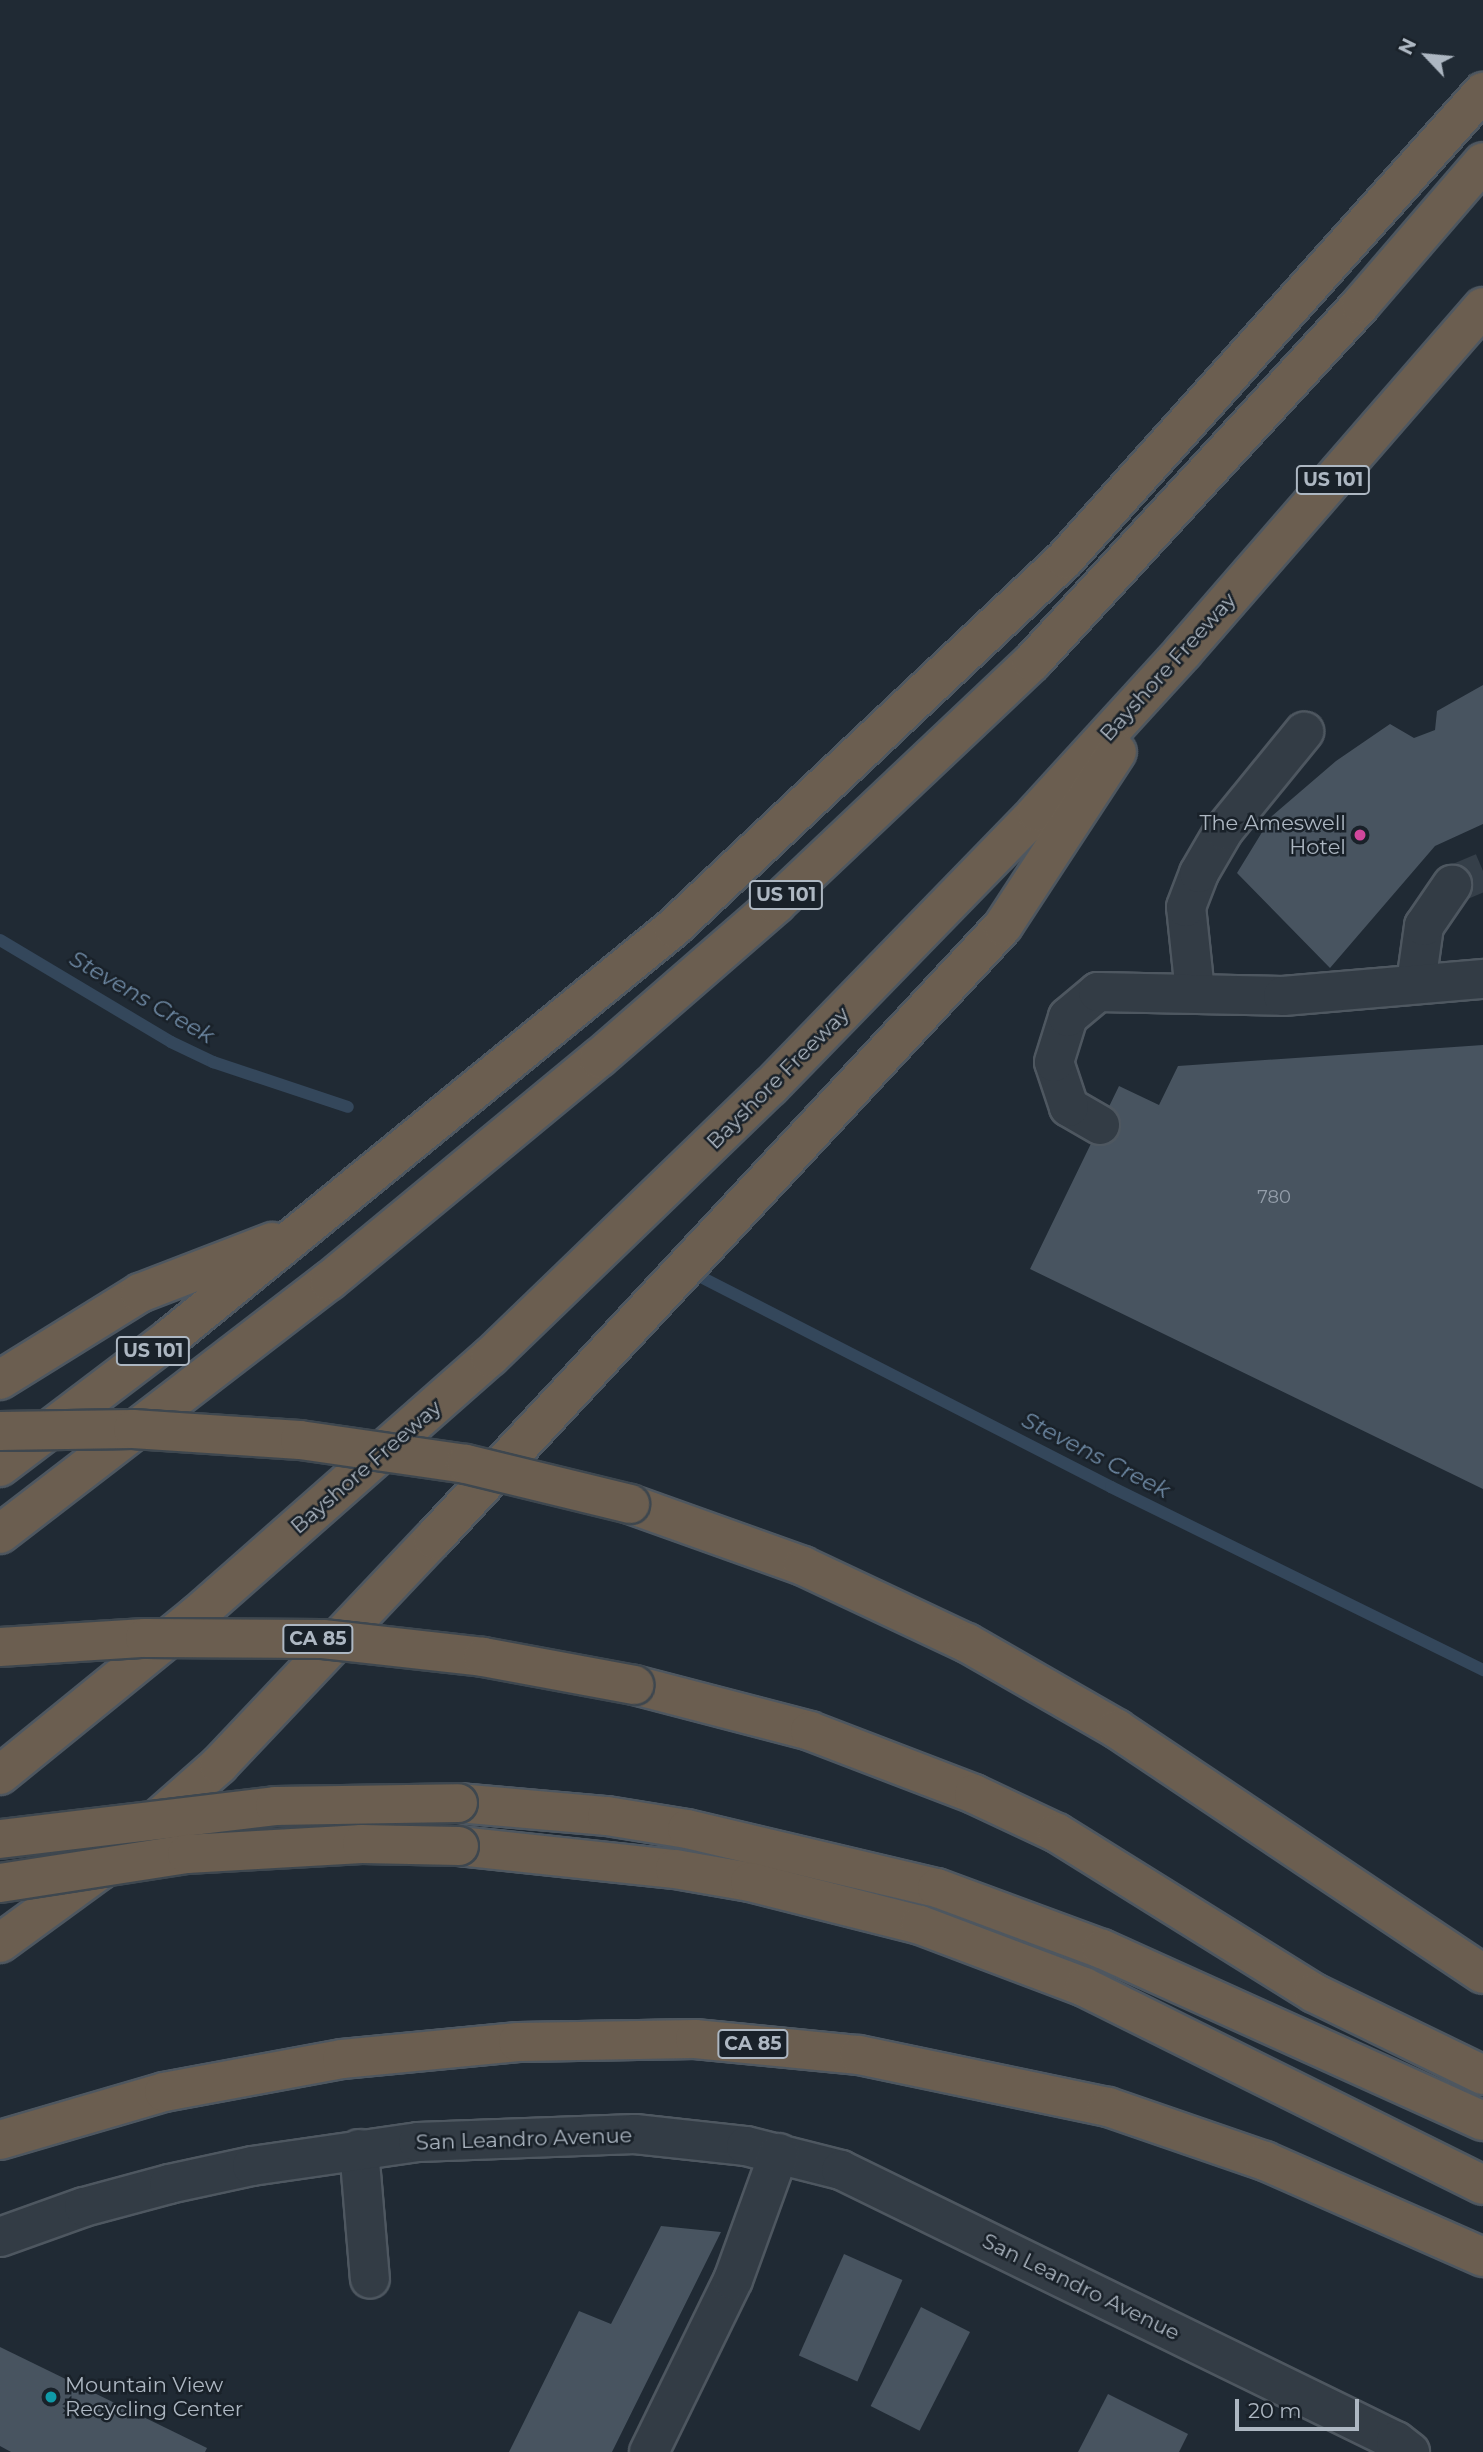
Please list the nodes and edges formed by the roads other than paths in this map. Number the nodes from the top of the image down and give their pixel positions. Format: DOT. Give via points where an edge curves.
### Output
graph roads {
  1 [pos="1483,75"];
  2 [pos="1483,92"];
  3 [pos="1483,162"];
  4 [pos="1412,172"];
  5 [pos="1483,307"];
  6 [pos="1183,652"];
  7 [pos="1304,732"];
  8 [pos="1452,885"];
  9 [pos="1483,979"];
  10 [pos="1416,983"];
  11 [pos="1195,992"];
  12 [pos="1100,1125"];
  13 [pos="303,1229"];
  14 [pos="0,1380"];
  15 [pos="0,1431"];
  16 [pos="0,1467"];
  17 [pos="0,1534"];
  18 [pos="0,1647"];
  19 [pos="0,1775"];
  20 [pos="0,1839"];
  21 [pos="0,1883"];
  22 [pos="0,1943"];
  23 [pos="1483,1974"];
  24 [pos="1483,2075"];
  25 [pos="1483,2121"];
  26 [pos="0,2140"];
  27 [pos="359,2149"];
  28 [pos="779,2152"];
  29 [pos="1483,2185"];
  30 [pos="0,2237"];
  31 [pos="1483,2257"];
  32 [pos="370,2279"];
  33 [pos="649,2452"];
  34 [pos="1410,2452"];
  1 -- 4 [label="highway"];
  2 -- 4 [label="highway, US 101"];
  3 -- 17 [label="highway, US 101" via="1361,304 1032,662 776,904 599,1058 329,1281"];
  4 -- 13 [label="highway, US 101" via="1065,559 673,928"];
  5 -- 6 [label="highway, Bayshore Freeway / US 101"];
  6 -- 19 [label="highway, Bayshore Freeway / US 101" via="907,948 529,1320 197,1615"];
  6 -- 22 [label="highway" via="1003,926 219,1765 100,1870"];
  7 -- 11 [label="street" via="1224,830 1199,873 1186,907"];
  8 -- 10 [label="street" via="1424,926"];
  9 -- 10 [label="street"];
  10 -- 11 [label="street" via="1368,992 1283,996"];
  11 -- 12 [label="street" via="1098,992 1068,1017 1054,1062 1069,1107"];
  13 -- 14 [label="highway" via="140,1293"];
  13 -- 16 [label="highway, US 101"];
  15 -- 23 [label="highway, bridge" via="147,1429 300,1440 466,1464 630,1504 803,1566 967,1643 1117,1729"];
  18 -- 24 [label="highway, CA 85, bridge" via="145,1638 323,1639 483,1657 634,1685 810,1731 1057,1833 1314,1993"];
  20 -- 25 [label="highway, bridge" via="275,1805 458,1803 607,1816 687,1829 937,1888 1113,1954"];
  21 -- 29 [label="highway, bridge" via="187,1854 350,1845 459,1846 675,1868 750,1882 920,1924 1095,1992"];
  26 -- 31 [label="highway, CA 85" via="164,2092 342,2059 597,2038 736,2043 883,2059 1108,2107 1278,2166"];
  27 -- 28 [label="street, San Leandro Avenue" via="501,2137 623,2134"];
  27 -- 30 [label="street, San Leandro Avenue" via="169,2184"];
  27 -- 32 [label="street"];
  28 -- 33 [label="street" via="733,2280"];
  28 -- 34 [label="street, San Leandro Avenue" via="841,2170 1396,2441"];
}
